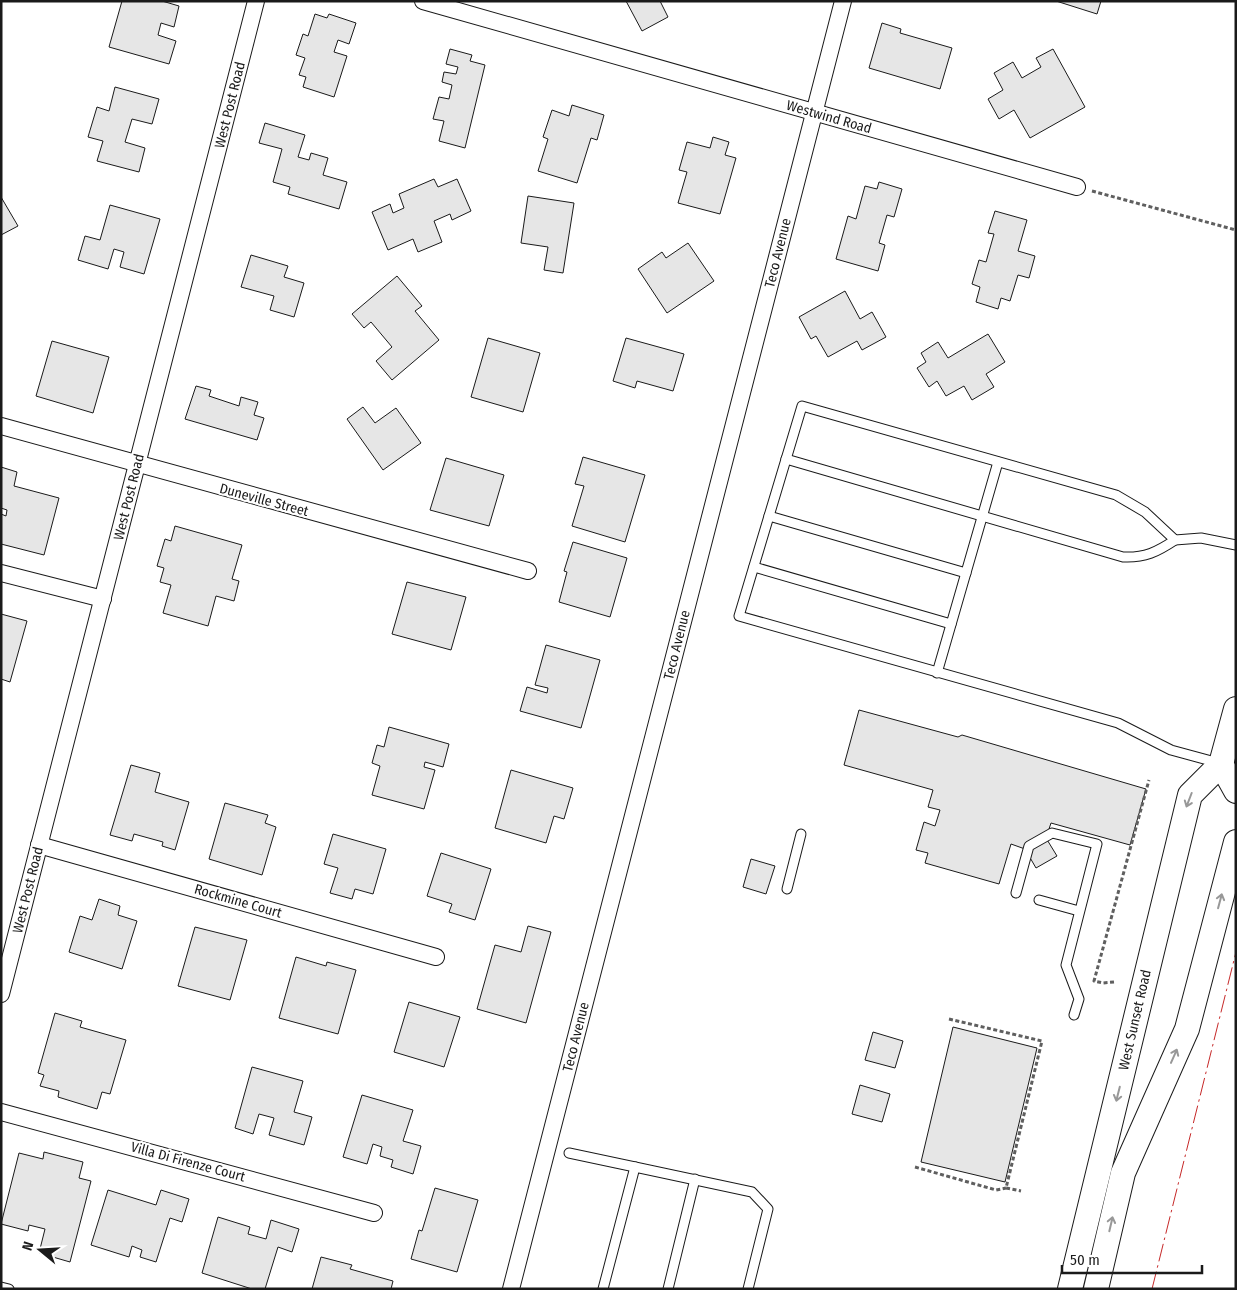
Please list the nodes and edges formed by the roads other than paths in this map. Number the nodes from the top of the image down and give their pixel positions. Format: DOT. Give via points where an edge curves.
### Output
graph roads {
  1 [pos="256,1"];
  2 [pos="423,1"];
  3 [pos="843,1"];
  4 [pos="814,113"];
  5 [pos="1077,187"];
  6 [pos="1,426"];
  7 [pos="786,459"];
  8 [pos="998,462"];
  9 [pos="137,465"];
  10 [pos="769,516"];
  11 [pos="982,516"];
  12 [pos="1175,540"];
  13 [pos="1236,545"];
  14 [pos="754,567"];
  15 [pos="528,571"];
  16 [pos="1,573"];
  17 [pos="966,573"];
  18 [pos="103,599"];
  19 [pos="951,624"];
  20 [pos="937,673"];
  21 [pos="1236,708"];
  22 [pos="1221,764"];
  23 [pos="1236,791"];
  24 [pos="802,834"];
  25 [pos="1236,842"];
  26 [pos="40,845"];
  27 [pos="786,888"];
  28 [pos="1016,893"];
  29 [pos="1039,900"];
  30 [pos="1079,911"];
  31 [pos="436,957"];
  32 [pos="1,994"];
  33 [pos="1074,1015"];
  34 [pos="1,1112"];
  35 [pos="569,1153"];
  36 [pos="635,1168"];
  37 [pos="695,1179"];
  38 [pos="374,1213"];
  39 [pos="1,1287"];
  40 [pos="9,1289"];
  41 [pos="511,1289"];
  42 [pos="603,1289"];
  43 [pos="668,1289"];
  44 [pos="748,1289"];
  45 [pos="1070,1289"];
  46 [pos="1096,1289"];
  1 -- 9 [label="street, West Post Road"];
  2 -- 4 [label="street, Westwind Road"];
  3 -- 4 [label="street, Teco Avenue"];
  4 -- 5 [label="street, Westwind Road"];
  4 -- 41 [label="street, Teco Avenue"];
  6 -- 9 [label="street, Duneville Street"];
  7 -- 8 [label="lane" via="802,406"];
  7 -- 10 [label="lane"];
  7 -- 11 [label="lane"];
  8 -- 11 [label="lane"];
  8 -- 12 [label="lane" via="1116,495 1145,512"];
  9 -- 15 [label="street, Duneville Street"];
  9 -- 18 [label="street, West Post Road"];
  10 -- 14 [label="lane"];
  10 -- 17 [label="lane"];
  11 -- 12 [label="lane" via="1123,557 1152,555"];
  11 -- 17 [label="lane"];
  12 -- 13 [label="lane" via="1201,538"];
  14 -- 19 [label="lane"];
  14 -- 20 [label="lane" via="739,616"];
  16 -- 18 [label="street"];
  17 -- 19 [label="lane"];
  18 -- 26 [label="street, West Post Road"];
  19 -- 20 [label="lane"];
  20 -- 22 [label="lane" via="1118,723 1171,750"];
  21 -- 22 [label="main road"];
  22 -- 23 [label="main road"];
  22 -- 45 [label="main road, West Sunset Road, one-way" via="1190,795"];
  24 -- 27 [label="lane"];
  46 -- 25 [label="main road, one-way" via="1123,1173 1186,1029"];
  26 -- 31 [label="street, Rockmine Court"];
  26 -- 32 [label="street, West Post Road"];
  28 -- 30 [label="lane" via="1029,846 1052,833 1097,844"];
  29 -- 30 [label="lane"];
  30 -- 33 [label="lane" via="1066,965 1078,999"];
  34 -- 38 [label="street, Villa Di Firenze Court"];
  35 -- 36 [label="lane"];
  36 -- 37 [label="lane"];
  36 -- 42 [label="lane"];
  37 -- 43 [label="lane"];
  37 -- 44 [label="lane" via="752,1192 768,1209"];
  39 -- 40 [label="lane"];
}
